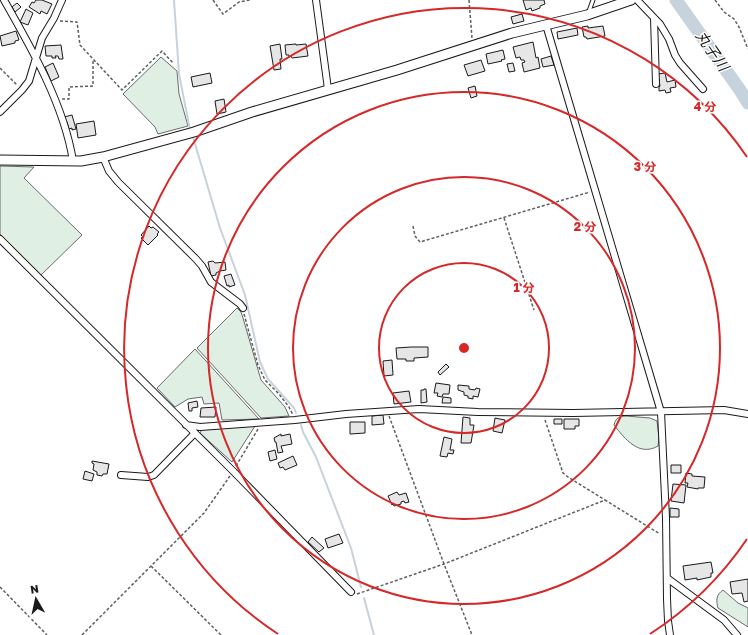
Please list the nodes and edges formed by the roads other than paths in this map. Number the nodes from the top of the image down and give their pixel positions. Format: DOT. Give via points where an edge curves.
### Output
graph roads {
  1 [pos="4,0"];
  2 [pos="62,0"];
  3 [pos="316,0"];
  4 [pos="593,0"];
  5 [pos="631,0"];
  6 [pos="637,0"];
  7 [pos="587,15"];
  8 [pos="654,18"];
  9 [pos="546,25"];
  10 [pos="36,59"];
  11 [pos="656,84"];
  12 [pos="328,89"];
  13 [pos="703,89"];
  14 [pos="0,112"];
  15 [pos="103,157"];
  16 [pos="0,160"];
  17 [pos="73,161"];
  18 [pos="0,239"];
  19 [pos="243,308"];
  20 [pos="662,412"];
  21 [pos="748,414"];
  22 [pos="186,425"];
  23 [pos="195,433"];
  24 [pos="121,475"];
  25 [pos="668,578"];
  26 [pos="351,592"];
  27 [pos="670,635"];
  28 [pos="737,635"];
  1 -- 10 [label="street"];
  2 -- 10 [label="street" via="42,38"];
  3 -- 12 [label="street"];
  4 -- 7 [label="lane"];
  5 -- 7 [label="street"];
  6 -- 8 [label="street"];
  7 -- 9 [label="street"];
  8 -- 11 [label="street"];
  8 -- 13 [label="street" via="666,33 680,63"];
  9 -- 12 [label="street"];
  9 -- 20 [label="street"];
  10 -- 14 [label="street" via="29,81"];
  10 -- 17 [label="street" via="54,99 71,147"];
  12 -- 15 [label="street" via="194,132"];
  15 -- 17 [label="street"];
  15 -- 19 [label="street" via="108,171 118,182 196,259 211,282"];
  16 -- 17 [label="street"];
  18 -- 22 [label="street"];
  20 -- 21 [label="street" via="724,410"];
  20 -- 22 [label="street" via="478,412 419,409 200,427"];
  20 -- 25 [label="street"];
  22 -- 23 [label="street"];
  23 -- 24 [label="street" via="154,475"];
  23 -- 26 [label="street"];
  25 -- 27 [label="street"];
  25 -- 28 [label="street" via="724,620"];
}
